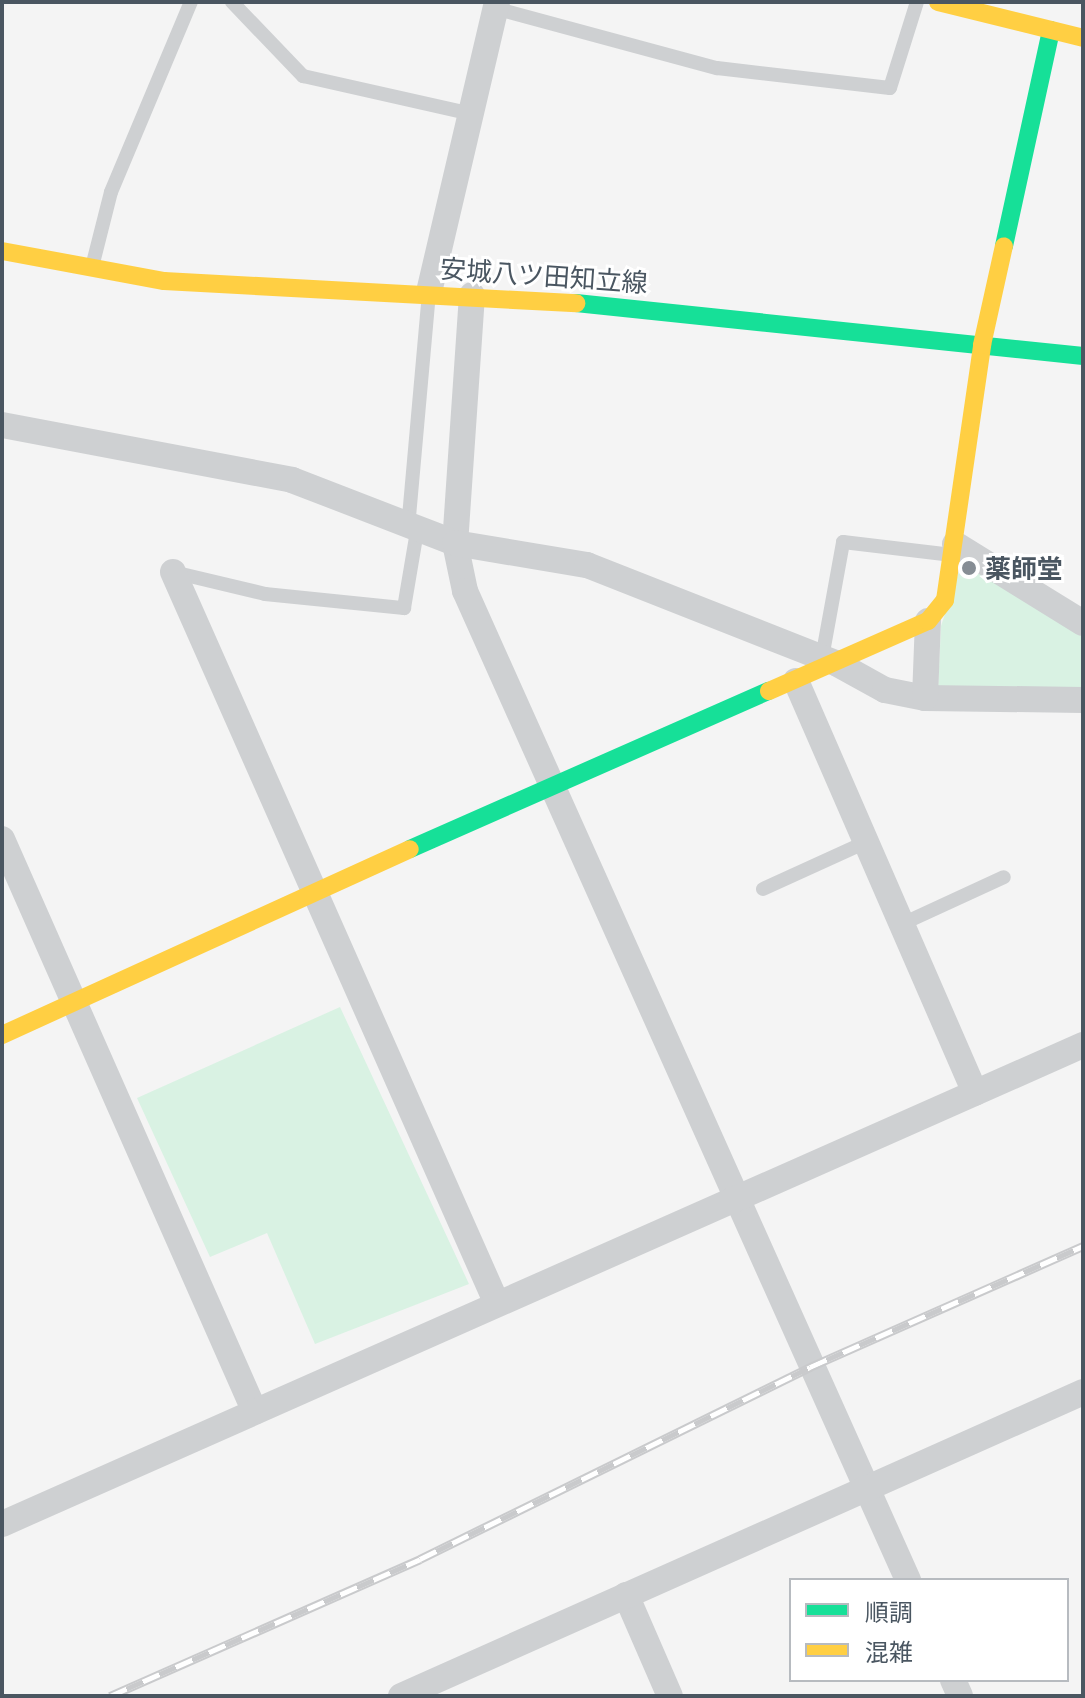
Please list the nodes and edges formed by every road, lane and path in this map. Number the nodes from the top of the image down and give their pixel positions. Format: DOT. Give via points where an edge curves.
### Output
graph roads {
  1 [pos="191,2"];
  2 [pos="232,2"];
  3 [pos="917,2"];
  4 [pos="938,2"];
  5 [pos="495,5"];
  6 [pos="1051,30"];
  7 [pos="1083,38"];
  8 [pos="467,113"];
  9 [pos="2,251"];
  10 [pos="91,270"];
  11 [pos="429,292"];
  12 [pos="472,295"];
  13 [pos="982,345"];
  14 [pos="1083,356"];
  15 [pos="2,425"];
  16 [pos="412,530"];
  17 [pos="455,543"];
  18 [pos="954,549"];
  19 [pos="173,572"];
  20 [pos="928,621"];
  21 [pos="1083,623"];
  22 [pos="829,660"];
  23 [pos="796,681"];
  24 [pos="925,698"];
  25 [pos="1083,700"];
  26 [pos="554,786"];
  27 [pos="2,839"];
  28 [pos="866,842"];
  29 [pos="1004,877"];
  30 [pos="763,889"];
  31 [pos="314,891"];
  32 [pos="902,924"];
  33 [pos="74,1001"];
  34 [pos="2,1035"];
  35 [pos="1083,1045"];
  36 [pos="975,1093"];
  37 [pos="736,1198"];
  38 [pos="497,1304"];
  39 [pos="1083,1392"];
  40 [pos="255,1412"];
  41 [pos="867,1488"];
  42 [pos="4,1517"];
  43 [pos="907,1578"];
  44 [pos="626,1595"];
  45 [pos="401,1696"];
  46 [pos="670,1696"];
  1 -- 10 [label="lane" via="111,192"];
  2 -- 8 [label="lane" via="303,76"];
  3 -- 5 [label="lane" via="890,88 717,68"];
  4 -- 6 [label="street"];
  5 -- 8 [label="street"];
  6 -- 7 [label="street"];
  6 -- 13 [label="street"];
  8 -- 11 [label="street"];
  9 -- 10 [label="street, 安城八ツ田知立線"];
  10 -- 11 [label="street, 安城八ツ田知立線" via="164,281"];
  11 -- 12 [label="street, 安城八ツ田知立線"];
  11 -- 16 [label="lane"];
  12 -- 13 [label="street, 安城八ツ田知立線" via="711,314"];
  12 -- 17 [label="street"];
  13 -- 14 [label="street, 安城八ツ田知立線"];
  13 -- 18 [label="street"];
  15 -- 16 [label="street" via="292,480"];
  16 -- 17 [label="street"];
  16 -- 19 [label="lane" via="404,608 265,594"];
  17 -- 22 [label="street" via="587,565"];
  17 -- 26 [label="street" via="465,591"];
  18 -- 20 [label="street" via="945,600"];
  18 -- 21 [label="street"];
  18 -- 22 [label="lane" via="843,542"];
  19 -- 31 [label="street"];
  20 -- 22 [label="street"];
  20 -- 24 [label="street"];
  22 -- 23 [label="street"];
  22 -- 24 [label="street" via="885,690"];
  23 -- 26 [label="street"];
  23 -- 28 [label="street"];
  24 -- 25 [label="street"];
  26 -- 31 [label="street"];
  26 -- 37 [label="street"];
  27 -- 33 [label="street"];
  28 -- 30 [label="lane"];
  28 -- 32 [label="street"];
  29 -- 32 [label="lane"];
  31 -- 33 [label="street"];
  31 -- 38 [label="street"];
  32 -- 36 [label="street"];
  33 -- 34 [label="street"];
  33 -- 40 [label="street"];
  35 -- 36 [label="street"];
  36 -- 37 [label="street"];
  37 -- 38 [label="street"];
  37 -- 41 [label="street"];
  38 -- 40 [label="street"];
  39 -- 41 [label="street"];
  40 -- 42 [label="street"];
  41 -- 43 [label="street"];
  41 -- 44 [label="street"];
  44 -- 45 [label="street"];
  44 -- 46 [label="street"];
}
